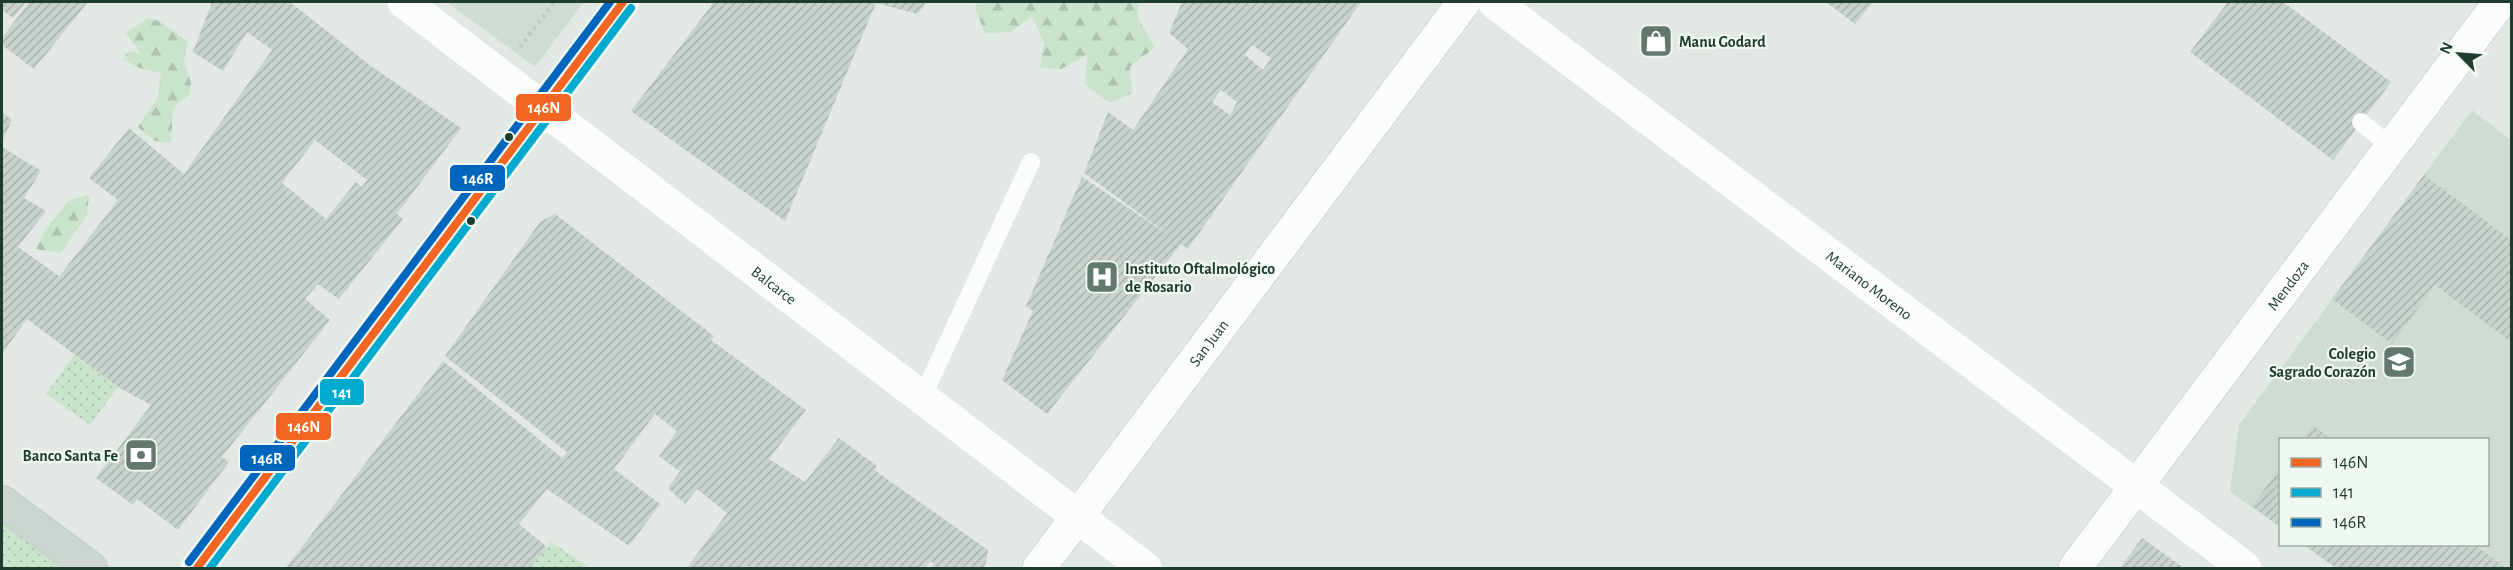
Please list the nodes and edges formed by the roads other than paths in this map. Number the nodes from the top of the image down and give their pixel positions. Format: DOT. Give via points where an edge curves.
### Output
graph roads {
  1 [pos="404,2"];
  2 [pos="623,2"];
  3 [pos="1464,2"];
  4 [pos="1494,2"];
  5 [pos="2500,2"];
  6 [pos="544,107"];
  7 [pos="2361,122"];
  8 [pos="2391,147"];
  9 [pos="1031,162"];
  10 [pos="922,398"];
  11 [pos="2137,487"];
  12 [pos="2,502"];
  13 [pos="1077,517"];
  14 [pos="91,568"];
  15 [pos="197,568"];
  16 [pos="1039,568"];
  17 [pos="1145,568"];
  18 [pos="2075,568"];
  19 [pos="2245,568"];
  1 -- 6 [label="street, Balcarce"];
  2 -- 6 [label="street"];
  3 -- 13 [label="street, San Juan"];
  4 -- 11 [label="street, Mariano Moreno"];
  5 -- 8 [label="street, Mendoza"];
  6 -- 10 [label="street, Balcarce"];
  6 -- 15 [label="street"];
  7 -- 8 [label="lane"];
  8 -- 11 [label="street, Mendoza"];
  9 -- 10 [label="lane"];
  10 -- 13 [label="street, Balcarce"];
  11 -- 18 [label="street, Mendoza"];
  11 -- 19 [label="street, Mariano Moreno"];
  12 -- 14 [label="main road"];
  13 -- 16 [label="street, San Juan"];
  13 -- 17 [label="street, Balcarce"];
}
